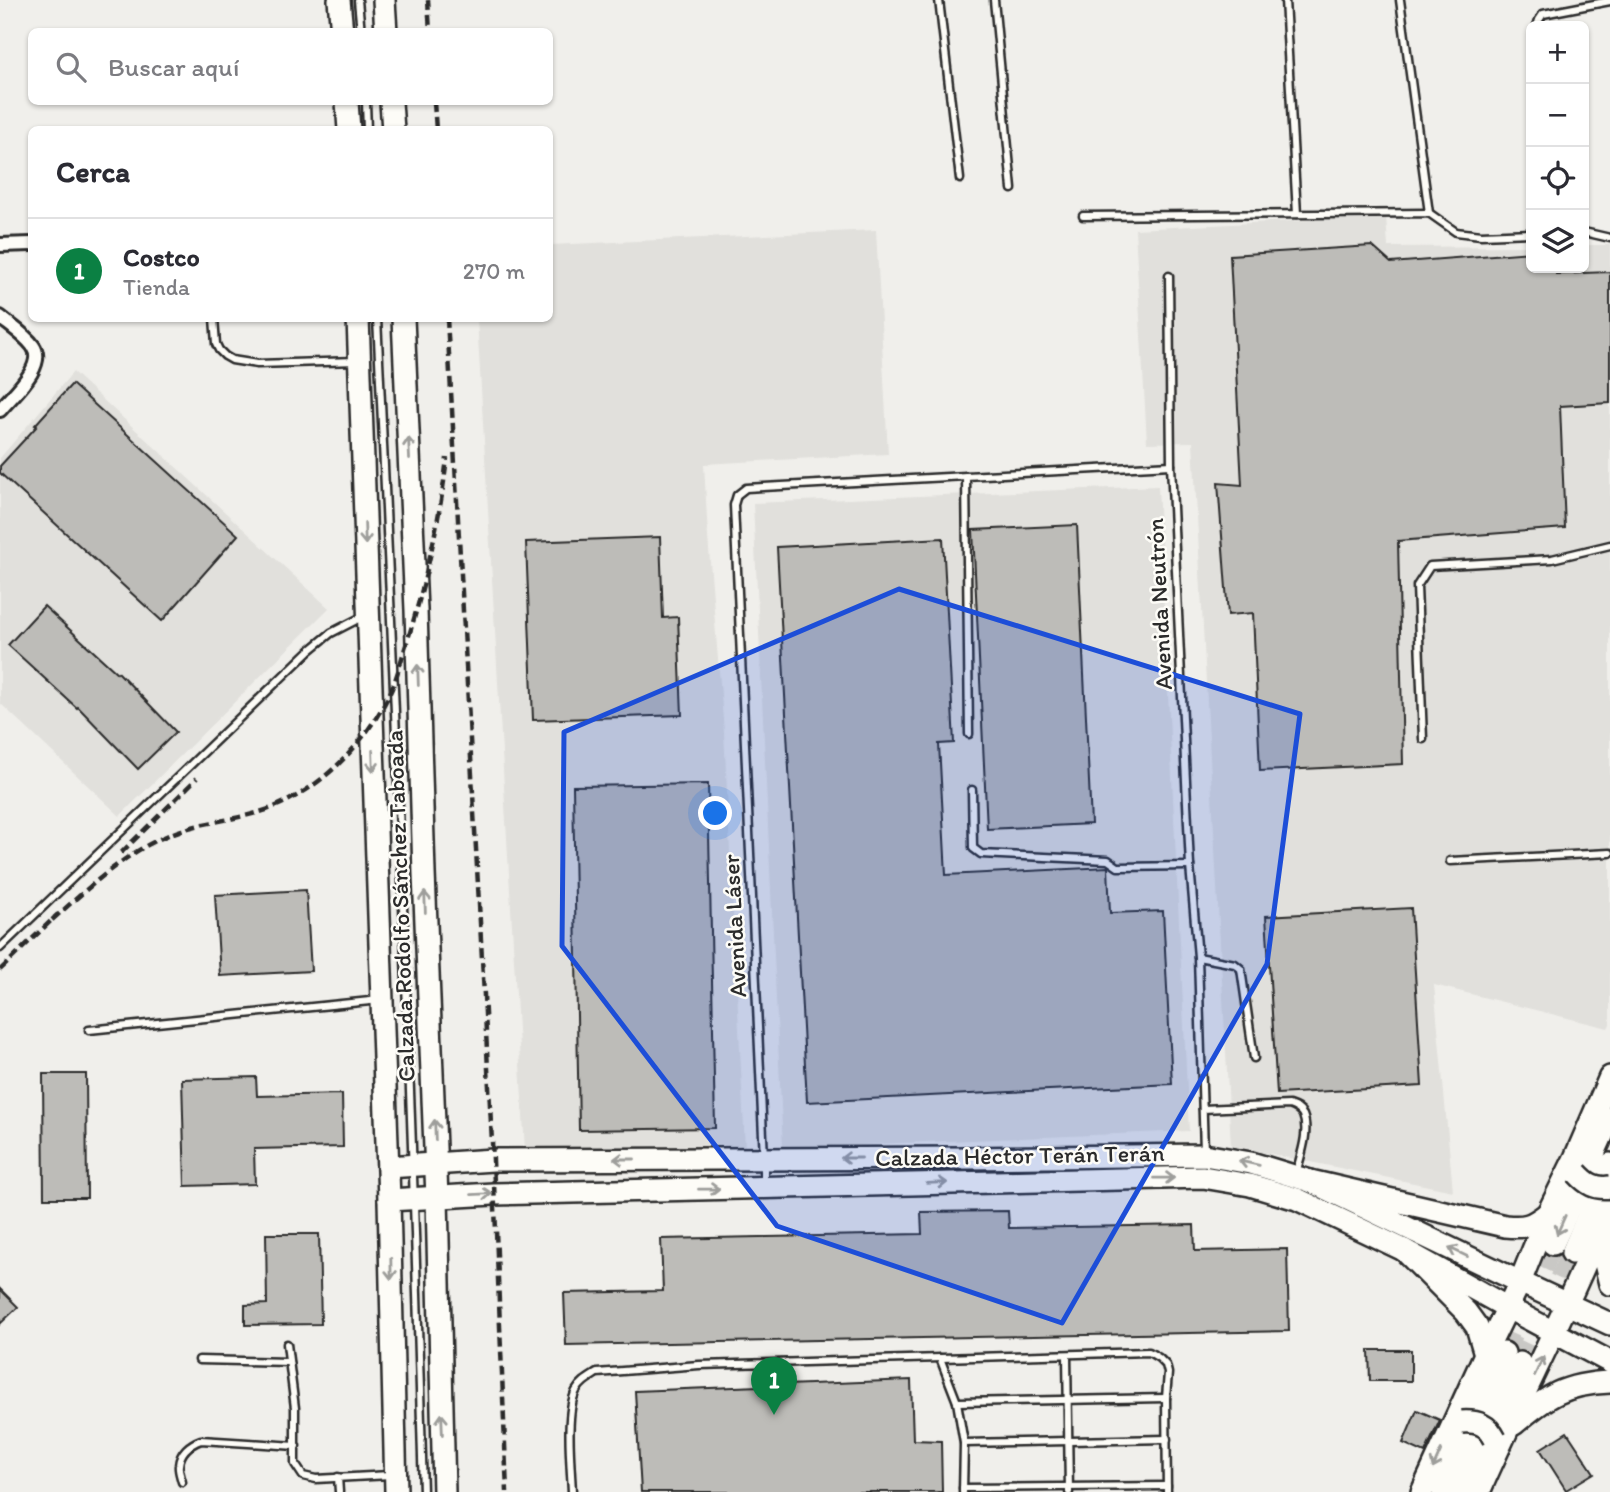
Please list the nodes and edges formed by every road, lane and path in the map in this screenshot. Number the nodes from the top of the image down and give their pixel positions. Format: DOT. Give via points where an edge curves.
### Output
graph roads {
  1 [pos="339,0"];
  2 [pos="358,0"];
  3 [pos="384,0"];
  4 [pos="939,0"];
  5 [pos="993,0"];
  6 [pos="1285,0"];
  7 [pos="1401,0"];
  8 [pos="1610,1"];
  9 [pos="1539,21"];
  10 [pos="342,28"];
  11 [pos="361,28"];
  12 [pos="386,28"];
  13 [pos="347,105"];
  14 [pos="366,105"];
  15 [pos="391,105"];
  16 [pos="349,126"];
  17 [pos="368,126"];
  18 [pos="393,126"];
  19 [pos="960,179"];
  20 [pos="1012,189"];
  21 [pos="1429,213"];
  22 [pos="1297,214"];
  23 [pos="1083,216"];
  24 [pos="1526,233"];
  25 [pos="1589,233"];
  26 [pos="1610,238"];
  27 [pos="28,244"];
  28 [pos="0,245"];
  29 [pos="1169,276"];
  30 [pos="0,317"];
  31 [pos="214,322"];
  32 [pos="358,322"];
  33 [pos="377,322"];
  34 [pos="403,322"];
  35 [pos="359,361"];
  36 [pos="0,410"];
  37 [pos="1171,465"];
  38 [pos="966,476"];
  39 [pos="1610,545"];
  40 [pos="368,614"];
  41 [pos="970,734"];
  42 [pos="1423,739"];
  43 [pos="972,790"];
  44 [pos="1610,853"];
  45 [pos="1450,861"];
  46 [pos="1190,866"];
  47 [pos="0,948"];
  48 [pos="1198,957"];
  49 [pos="382,999"];
  50 [pos="89,1030"];
  51 [pos="1254,1058"];
  52 [pos="1610,1077"];
  53 [pos="1203,1109"];
  54 [pos="1610,1118"];
  55 [pos="1204,1155"];
  56 [pos="764,1158"];
  57 [pos="436,1164"];
  58 [pos="1610,1164"];
  59 [pos="413,1166"];
  60 [pos="1576,1166"];
  61 [pos="388,1167"];
  62 [pos="1203,1177"];
  63 [pos="1303,1178"];
  64 [pos="764,1188"];
  65 [pos="1610,1188"];
  66 [pos="437,1198"];
  67 [pos="415,1199"];
  68 [pos="389,1200"];
  69 [pos="1608,1210"];
  70 [pos="1548,1213"];
  71 [pos="1404,1250"];
  72 [pos="1520,1282"];
  73 [pos="1610,1284"];
  74 [pos="1567,1304"];
  75 [pos="1507,1308"];
  76 [pos="1610,1324"];
  77 [pos="1555,1333"];
  78 [pos="287,1343"];
  79 [pos="1067,1355"];
  80 [pos="1503,1357"];
  81 [pos="940,1358"];
  82 [pos="199,1360"];
  83 [pos="289,1362"];
  84 [pos="1610,1362"];
  85 [pos="1610,1382"];
  86 [pos="1167,1398"];
  87 [pos="1068,1399"];
  88 [pos="957,1402"];
  89 [pos="1457,1425"];
  90 [pos="1167,1439"];
  91 [pos="1501,1439"];
  92 [pos="1068,1441"];
  93 [pos="964,1443"];
  94 [pos="296,1446"];
  95 [pos="338,1477"];
  96 [pos="183,1482"];
  97 [pos="396,1483"];
  98 [pos="1167,1489"];
  99 [pos="963,1490"];
  100 [pos="1069,1490"];
  101 [pos="338,1492"];
  102 [pos="423,1492"];
  103 [pos="444,1492"];
  104 [pos="572,1492"];
  105 [pos="1422,1492"];
  106 [pos="1443,1492"];
  107 [pos="1462,1492"];
  108 [pos="1479,1492"];
  1 -- 10 [label="main road"];
  2 -- 11 [label="lane"];
  3 -- 12 [label="main road"];
  4 -- 19 [label="lane"];
  5 -- 20 [label="lane"];
  6 -- 22 [label="lane"];
  7 -- 21 [label="lane"];
  8 -- 9 [label="lane" via="1544,14"];
  13 -- 16 [label="main road"];
  14 -- 17 [label="lane"];
  15 -- 18 [label="main road"];
  21 -- 22 [label="lane"];
  21 -- 24 [label="lane" via="1456,232"];
  22 -- 23 [label="lane"];
  25 -- 26 [label="lane"];
  27 -- 28 [label="street"];
  29 -- 37 [label="lane, Avenida Neutrón"];
  30 -- 36 [label="street" via="32,344 37,359"];
  31 -- 35 [label="lane" via="216,344 232,360"];
  32 -- 35 [label="main road, Calzada Rodolfo Sánchez Taboada"];
  33 -- 59 [label="lane"];
  57 -- 34 [label="main road, Calzada Rodolfo Sánchez Taboada, one-way"];
  35 -- 40 [label="main road, Calzada Rodolfo Sánchez Taboada, one-way"];
  37 -- 38 [label="lane"];
  37 -- 46 [label="lane, Avenida Neutrón"];
  38 -- 41 [label="lane"];
  38 -- 56 [label="lane, Avenida Láser" via="746,488 734,505"];
  39 -- 42 [label="lane" via="1552,559 1430,566 1417,586"];
  40 -- 47 [label="lane" via="331,633 309,651"];
  40 -- 49 [label="main road, Calzada Rodolfo Sánchez Taboada, one-way"];
  43 -- 46 [label="lane" via="973,848 981,854 1108,860 1118,867"];
  44 -- 45 [label="lane"];
  46 -- 48 [label="lane, Avenida Neutrón"];
  48 -- 51 [label="lane" via="1241,968"];
  48 -- 53 [label="lane, Avenida Neutrón"];
  49 -- 50 [label="lane"];
  49 -- 61 [label="main road, Calzada Rodolfo Sánchez Taboada"];
  52 -- 60 [label="main road"];
  53 -- 55 [label="lane, Avenida Neutrón"];
  53 -- 63 [label="lane" via="1298,1108 1305,1127"];
  54 -- 58 [label="main road, one-way" via="1562,1248"];
  55 -- 56 [label="main road, Calzada Héctor Terán Terán, one-way"];
  55 -- 62 [label="lane, Avenida Neutrón"];
  63 -- 55 [label="main road, Calzada Héctor Terán Terán, one-way"];
  56 -- 57 [label="main road, Calzada Héctor Terán Terán, one-way"];
  56 -- 64 [label="lane, Avenida Láser"];
  57 -- 59 [label="main road, Calzada Héctor Terán Terán"];
  57 -- 66 [label="main road, Calzada Rodolfo Sánchez Taboada"];
  59 -- 61 [label="main road, Calzada Héctor Terán Terán"];
  59 -- 67 [label="lane"];
  60 -- 65 [label="main road, bridge" via="1585,1182"];
  60 -- 70 [label="main road"];
  61 -- 68 [label="main road, Calzada Rodolfo Sánchez Taboada"];
  64 -- 62 [label="main road, Calzada Héctor Terán Terán, one-way"];
  62 -- 71 [label="main road, Calzada Héctor Terán Terán" via="1297,1199"];
  63 -- 70 [label="main road" via="1505,1226 1531,1226"];
  72 -- 63 [label="main road, Calzada Héctor Terán Terán, one-way"];
  66 -- 64 [label="main road, Calzada Héctor Terán Terán, one-way"];
  66 -- 67 [label="main road, Calzada Héctor Terán Terán"];
  103 -- 66 [label="main road, Calzada Rodolfo Sánchez Taboada, one-way"];
  67 -- 68 [label="main road, Calzada Héctor Terán Terán"];
  67 -- 102 [label="lane"];
  68 -- 97 [label="main road, Calzada Rodolfo Sánchez Taboada, one-way"];
  69 -- 73 [label="main road" via="1603,1255"];
  69 -- 74 [label="main road"];
  70 -- 72 [label="main road"];
  71 -- 75 [label="main road, Calzada Héctor Terán Terán"];
  71 -- 80 [label="main road"];
  72 -- 74 [label="main road, Calzada Héctor Terán Terán"];
  72 -- 75 [label="main road"];
  74 -- 76 [label="main road, Calzada Héctor Terán Terán"];
  74 -- 77 [label="main road"];
  75 -- 77 [label="main road, Calzada Héctor Terán Terán"];
  75 -- 80 [label="main road"];
  77 -- 84 [label="main road, Calzada Héctor Terán Terán"];
  91 -- 77 [label="main road, one-way"];
  78 -- 83 [label="lane"];
  79 -- 81 [label="lane"];
  79 -- 86 [label="lane" via="1149,1352 1166,1365"];
  79 -- 87 [label="lane"];
  80 -- 89 [label="main road"];
  80 -- 106 [label="main road"];
  80 -- 107 [label="main road"];
  81 -- 88 [label="lane"];
  81 -- 104 [label="lane" via="699,1365 597,1373 576,1392 570,1412"];
  82 -- 83 [label="lane"];
  83 -- 94 [label="lane"];
  85 -- 91 [label="main road" via="1580,1384 1555,1393"];
  86 -- 87 [label="lane"];
  86 -- 90 [label="lane"];
  87 -- 88 [label="lane"];
  87 -- 92 [label="lane"];
  88 -- 93 [label="lane"];
  89 -- 91 [label="main road, bridge" via="1482,1424"];
  89 -- 105 [label="main road, one-way"];
  90 -- 92 [label="lane"];
  90 -- 98 [label="lane"];
  91 -- 108 [label="main road"];
  92 -- 93 [label="lane"];
  92 -- 100 [label="lane"];
  93 -- 99 [label="lane"];
  94 -- 95 [label="lane" via="295,1464 303,1476"];
  94 -- 96 [label="lane" via="191,1443 179,1465"];
  95 -- 97 [label="lane"];
  95 -- 101 [label="lane"];
  98 -- 100 [label="lane"];
  99 -- 100 [label="lane"];
}
